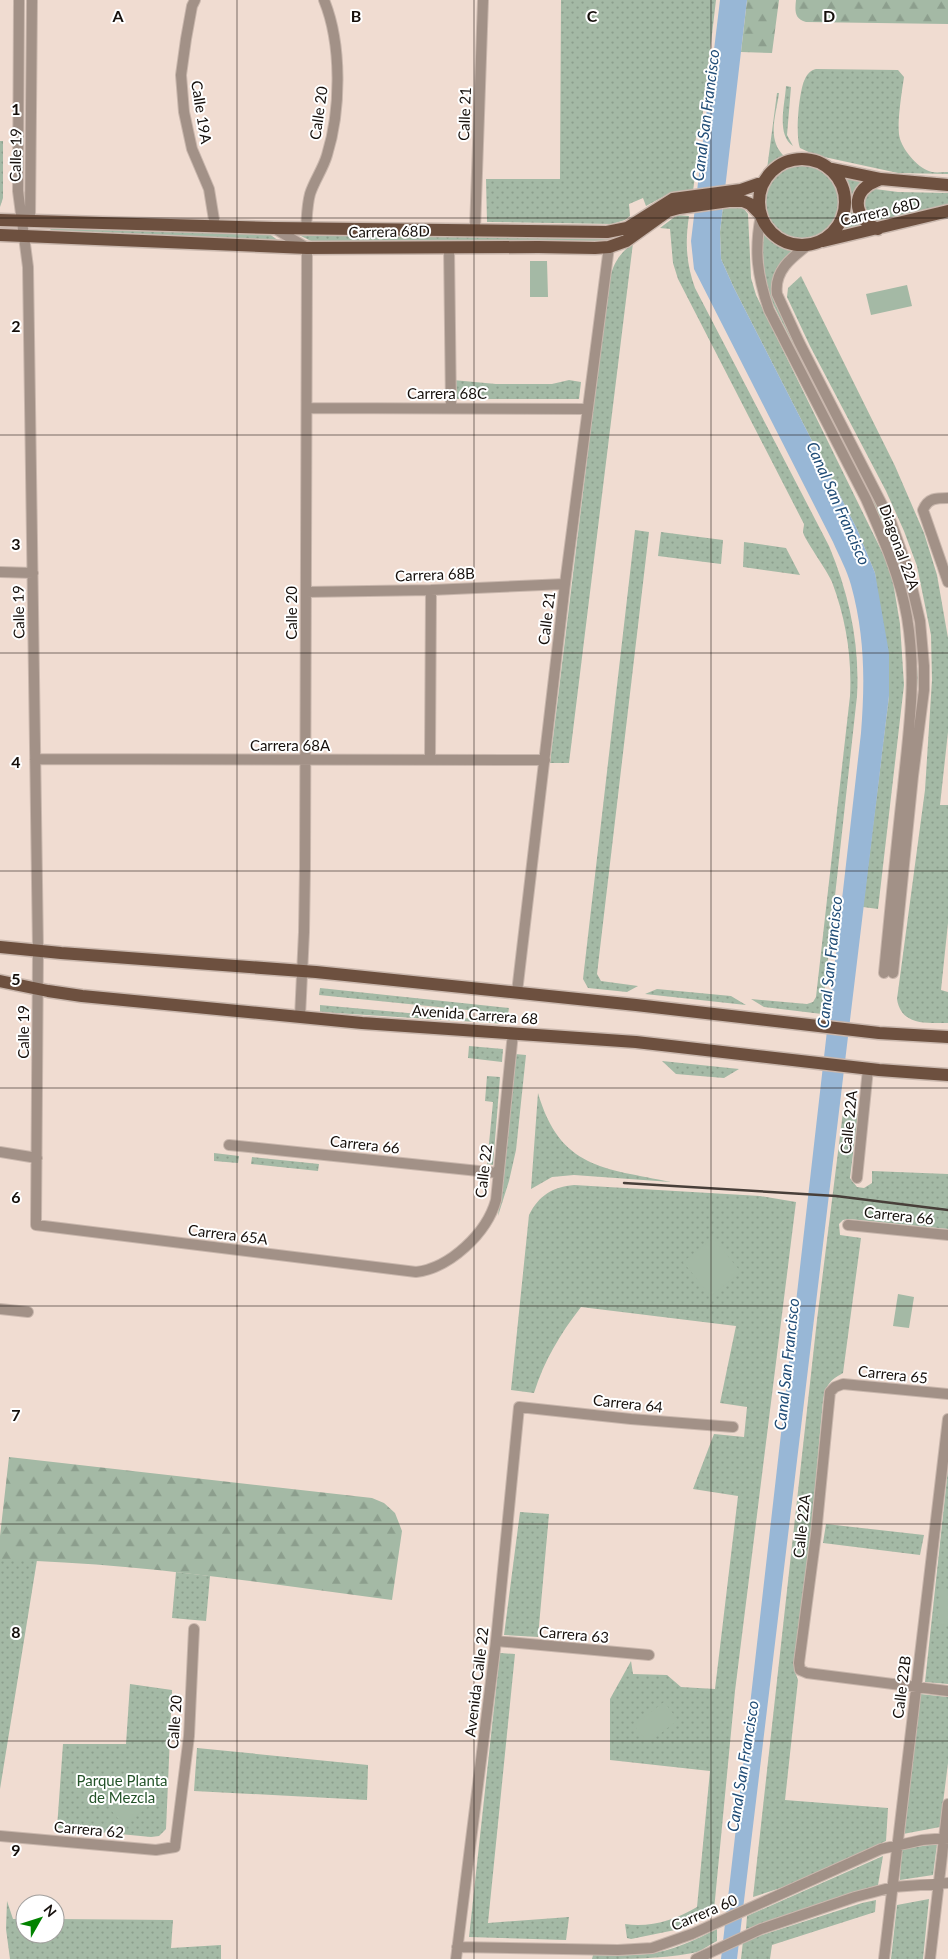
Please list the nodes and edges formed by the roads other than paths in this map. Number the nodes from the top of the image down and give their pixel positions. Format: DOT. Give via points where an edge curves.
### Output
graph roads {
  1 [pos="19,0"];
  2 [pos="32,0"];
  3 [pos="195,0"];
  4 [pos="324,0"];
  5 [pos="483,0"];
  6 [pos="828,168"];
  7 [pos="881,179"];
  8 [pos="764,182"];
  9 [pos="948,185"];
  10 [pos="728,196"];
  11 [pos="690,201"];
  12 [pos="948,212"];
  13 [pos="761,215"];
  14 [pos="0,220"];
  15 [pos="25,220"];
  16 [pos="215,226"];
  17 [pos="274,228"];
  18 [pos="306,228"];
  19 [pos="878,229"];
  20 [pos="475,230"];
  21 [pos="24,234"];
  22 [pos="0,235"];
  23 [pos="820,241"];
  24 [pos="808,245"];
  25 [pos="448,247"];
  26 [pos="609,247"];
  27 [pos="308,248"];
  28 [pos="307,408"];
  29 [pos="451,408"];
  30 [pos="587,408"];
  31 [pos="948,498"];
  32 [pos="0,572"];
  33 [pos="33,572"];
  34 [pos="948,582"];
  35 [pos="565,584"];
  36 [pos="431,590"];
  37 [pos="306,592"];
  38 [pos="35,759"];
  39 [pos="306,760"];
  40 [pos="430,760"];
  41 [pos="545,760"];
  42 [pos="0,947"];
  43 [pos="38,950"];
  44 [pos="302,971"];
  45 [pos="0,981"];
  46 [pos="38,989"];
  47 [pos="517,992"];
  48 [pos="300,1017"];
  49 [pos="513,1034"];
  50 [pos="948,1037"];
  51 [pos="868,1069"];
  52 [pos="948,1075"];
  53 [pos="229,1145"];
  54 [pos="0,1152"];
  55 [pos="37,1158"];
  56 [pos="498,1173"];
  57 [pos="857,1178"];
  58 [pos="36,1225"];
  59 [pos="848,1225"];
  60 [pos="948,1235"];
  61 [pos="416,1272"];
  62 [pos="0,1309"];
  63 [pos="28,1312"];
  64 [pos="835,1387"];
  65 [pos="948,1394"];
  66 [pos="519,1407"];
  67 [pos="948,1419"];
  68 [pos="733,1427"];
  69 [pos="194,1629"];
  70 [pos="496,1641"];
  71 [pos="648,1655"];
  72 [pos="917,1688"];
  73 [pos="948,1691"];
  74 [pos="948,1804"];
  75 [pos="0,1836"];
  76 [pos="946,1838"];
  77 [pos="898,1844"];
  78 [pos="175,1847"];
  79 [pos="943,1883"];
  80 [pos="892,1887"];
  81 [pos="458,1947"];
  82 [pos="581,1954"];
  83 [pos="456,1959"];
  84 [pos="696,1959"];
  85 [pos="884,1959"];
  86 [pos="930,1959"];
  1 -- 15 [label="street, Calle 19" via="18,191"];
  2 -- 15 [label="street, Calle 19"];
  3 -- 16 [label="street, Calle 19A" via="181,75 184,112 192,149 209,190"];
  4 -- 18 [label="street, Calle 20" via="335,45 335,120 327,156 310,192"];
  5 -- 20 [label="street, Calle 21"];
  6 -- 7 [label="main road, Carrera 68D"];
  6 -- 8 [label="main road" via="803,159 790,161 776,168"];
  6 -- 23 [label="main road" via="843,188 844,214 839,225"];
  7 -- 9 [label="main road, Carrera 68D"];
  7 -- 19 [label="main road" via="861,192 858,207 864,222"];
  8 -- 10 [label="main road, Carrera 68D"];
  8 -- 13 [label="main road" via="760,198"];
  10 -- 11 [label="main road, Carrera 68D"];
  10 -- 13 [label="main road, Carrera 68D" via="747,202"];
  11 -- 20 [label="main road, Carrera 68D" via="666,202 627,228 608,232"];
  11 -- 26 [label="main road, Carrera 68D" via="668,211 626,241"];
  12 -- 19 [label="main road, Carrera 68D"];
  13 -- 24 [label="main road" via="768,229 777,237 797,245"];
  13 -- 24 [label="street, Diagonal 22A" via="757,260 769,310 877,523 895,567 907,617 912,702 888,973 924,690 920,621 908,570 891,522 777,294 780,272"];
  14 -- 15 [label="main road, Carrera 68D"];
  15 -- 16 [label="main road, Carrera 68D"];
  15 -- 21 [label="street, Calle 19"];
  16 -- 17 [label="main road, Carrera 68D"];
  17 -- 18 [label="main road, Carrera 68D"];
  17 -- 27 [label="street"];
  18 -- 20 [label="main road, Carrera 68D"];
  19 -- 23 [label="main road, Carrera 68D"];
  21 -- 22 [label="main road, Carrera 68D"];
  21 -- 27 [label="main road, Carrera 68D"];
  21 -- 33 [label="street, Calle 19" via="28,267"];
  23 -- 24 [label="main road"];
  25 -- 26 [label="main road, Carrera 68D"];
  25 -- 27 [label="main road, Carrera 68D"];
  25 -- 29 [label="street"];
  26 -- 30 [label="street, Calle 21"];
  27 -- 28 [label="street, Calle 20"];
  28 -- 29 [label="street, Carrera 68C"];
  28 -- 37 [label="street, Calle 20"];
  29 -- 30 [label="street, Carrera 68C"];
  30 -- 35 [label="street, Calle 21"];
  31 -- 34 [label="street" via="926,503 923,510"];
  32 -- 33 [label="street"];
  33 -- 38 [label="street, Calle 19"];
  35 -- 36 [label="street, Carrera 68B"];
  35 -- 41 [label="street, Calle 21"];
  36 -- 37 [label="street, Carrera 68B"];
  36 -- 40 [label="street"];
  37 -- 39 [label="street, Calle 20"];
  38 -- 39 [label="street, Carrera 68A"];
  38 -- 43 [label="street, Calle 19"];
  39 -- 40 [label="street, Carrera 68A"];
  39 -- 44 [label="street, Calle 20"];
  40 -- 41 [label="street, Carrera 68A"];
  41 -- 47 [label="street, Calle 21"];
  42 -- 43 [label="main road, Avenida Carrera 68"];
  43 -- 44 [label="main road, Avenida Carrera 68"];
  43 -- 46 [label="street, Calle 19"];
  44 -- 47 [label="main road, Avenida Carrera 68"];
  44 -- 48 [label="street, Calle 20"];
  45 -- 46 [label="main road, Avenida Carrera 68"];
  46 -- 48 [label="main road, Avenida Carrera 68"];
  46 -- 55 [label="street, Calle 19"];
  47 -- 50 [label="main road, Avenida Carrera 68" via="822,1027"];
  48 -- 49 [label="main road, Avenida Carrera 68"];
  49 -- 51 [label="main road, Avenida Carrera 68" via="636,1042"];
  49 -- 56 [label="street, Calle 22"];
  51 -- 52 [label="main road, Avenida Carrera 68"];
  51 -- 57 [label="street, Calle 22A"];
  53 -- 56 [label="street, Carrera 66"];
  54 -- 55 [label="street"];
  55 -- 58 [label="street, Calle 19"];
  56 -- 61 [label="street, Calle 22" via="492,1213 480,1231 446,1262"];
  58 -- 61 [label="street, Carrera 65A"];
  59 -- 60 [label="street, Carrera 66"];
  62 -- 63 [label="street"];
  64 -- 65 [label="street, Carrera 65" via="843,1384"];
  64 -- 72 [label="street, Calle 22A" via="830,1392 800,1670"];
  66 -- 68 [label="street, Carrera 64"];
  66 -- 70 [label="street, Avenida Calle 22"];
  67 -- 72 [label="street, Calle 22B"];
  69 -- 78 [label="street, Calle 20" via="189,1736"];
  70 -- 71 [label="street, Carrera 63"];
  70 -- 81 [label="street, Avenida Calle 22"];
  72 -- 73 [label="street"];
  72 -- 77 [label="street, Calle 22B"];
  74 -- 76 [label="street"];
  75 -- 78 [label="street, Carrera 62" via="156,1850"];
  76 -- 77 [label="street, Carrera 60"];
  76 -- 79 [label="street"];
  77 -- 80 [label="street, Calle 22B"];
  77 -- 82 [label="street, Carrera 60" via="672,1942 652,1948"];
  79 -- 80 [label="street"];
  79 -- 86 [label="street"];
  80 -- 84 [label="street" via="760,1929"];
  80 -- 85 [label="street, Calle 22B"];
  81 -- 82 [label="street, Carrera 60"];
  81 -- 83 [label="street, Avenida Calle 22"];
}
